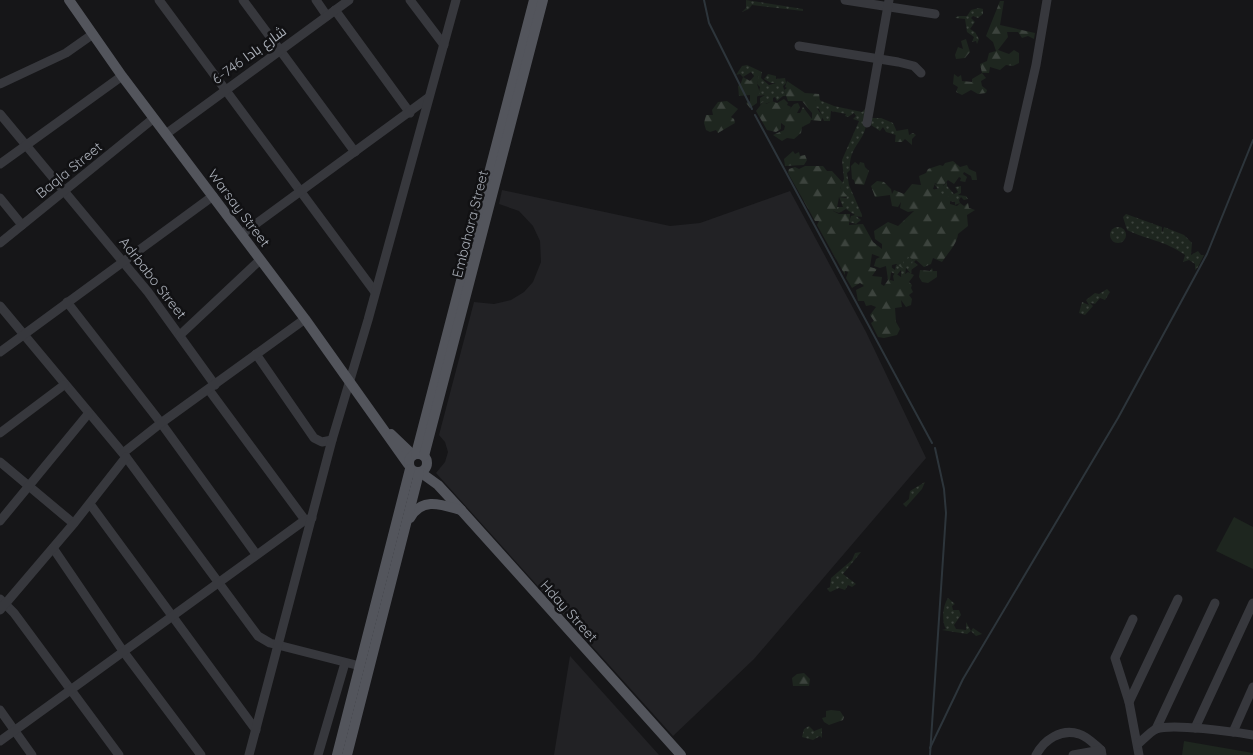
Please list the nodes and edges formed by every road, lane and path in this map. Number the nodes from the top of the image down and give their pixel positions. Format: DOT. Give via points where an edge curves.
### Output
graph roads {
  1 [pos="69,0"];
  2 [pos="159,0"];
  3 [pos="243,0"];
  4 [pos="316,0"];
  5 [pos="349,0"];
  6 [pos="410,0"];
  7 [pos="456,0"];
  8 [pos="534,0"];
  9 [pos="543,0"];
  10 [pos="845,0"];
  11 [pos="1047,0"];
  12 [pos="888,3"];
  13 [pos="336,10"];
  14 [pos="935,14"];
  15 [pos="327,16"];
  16 [pos="92,34"];
  17 [pos="444,45"];
  18 [pos="800,46"];
  19 [pos="279,50"];
  20 [pos="879,59"];
  21 [pos="921,73"];
  22 [pos="122,76"];
  23 [pos="0,84"];
  24 [pos="225,90"];
  25 [pos="428,98"];
  26 [pos="410,113"];
  27 [pos="0,114"];
  28 [pos="154,118"];
  29 [pos="866,123"];
  30 [pos="166,134"];
  31 [pos="27,144"];
  32 [pos="355,152"];
  33 [pos="0,164"];
  34 [pos="1008,188"];
  35 [pos="66,191"];
  36 [pos="300,192"];
  37 [pos="213,196"];
  38 [pos="0,198"];
  39 [pos="22,225"];
  40 [pos="242,234"];
  41 [pos="0,242"];
  42 [pos="260,260"];
  43 [pos="123,261"];
  44 [pos="375,292"];
  45 [pos="67,302"];
  46 [pos="0,306"];
  47 [pos="305,319"];
  48 [pos="22,335"];
  49 [pos="180,335"];
  50 [pos="0,352"];
  51 [pos="256,354"];
  52 [pos="350,382"];
  53 [pos="64,385"];
  54 [pos="212,387"];
  55 [pos="88,414"];
  56 [pos="161,423"];
  57 [pos="422,431"];
  58 [pos="388,432"];
  59 [pos="0,433"];
  60 [pos="397,438"];
  61 [pos="332,440"];
  62 [pos="124,455"];
  63 [pos="0,462"];
  64 [pos="417,464"];
  65 [pos="28,486"];
  66 [pos="90,504"];
  67 [pos="462,510"];
  68 [pos="308,519"];
  69 [pos="0,521"];
  70 [pos="73,523"];
  71 [pos="407,525"];
  72 [pos="53,548"];
  73 [pos="256,554"];
  74 [pos="218,582"];
  75 [pos="1178,599"];
  76 [pos="1216,603"];
  77 [pos="1253,603"];
  78 [pos="2,605"];
  79 [pos="172,617"];
  80 [pos="1132,619"];
  81 [pos="279,645"];
  82 [pos="123,651"];
  83 [pos="345,663"];
  84 [pos="360,666"];
  85 [pos="1253,687"];
  86 [pos="70,690"];
  87 [pos="1129,702"];
  88 [pos="0,710"];
  89 [pos="1194,728"];
  90 [pos="1156,729"];
  91 [pos="256,730"];
  92 [pos="14,731"];
  93 [pos="1233,732"];
  94 [pos="1253,735"];
  95 [pos="0,741"];
  96 [pos="1138,744"];
  97 [pos="1101,753"];
  98 [pos="32,755"];
  99 [pos="119,755"];
  100 [pos="201,755"];
  101 [pos="249,755"];
  102 [pos="318,755"];
  103 [pos="337,755"];
  104 [pos="347,755"];
  105 [pos="681,755"];
  106 [pos="1036,755"];
  107 [pos="1073,755"];
  108 [pos="1139,755"];
  1 -- 16 [label="main road, Warsay Street"];
  2 -- 24 [label="street"];
  3 -- 19 [label="street"];
  4 -- 15 [label="street"];
  5 -- 13 [label="street, شارع بادا 746-6"];
  6 -- 17 [label="street"];
  7 -- 17 [label="street"];
  8 -- 57 [label="main road, Embahara Street"];
  9 -- 64 [label="main road, Embahara Street"];
  10 -- 12 [label="street"];
  11 -- 34 [label="street" via="1036,66"];
  12 -- 14 [label="street"];
  12 -- 20 [label="street"];
  13 -- 15 [label="street, شارع بادا 746-6"];
  13 -- 26 [label="street"];
  15 -- 19 [label="street, شارع بادا 746-6"];
  16 -- 22 [label="main road, Warsay Street"];
  16 -- 23 [label="street" via="66,53"];
  17 -- 25 [label="street"];
  18 -- 20 [label="street"];
  19 -- 24 [label="street, شارع بادا 746-6"];
  19 -- 32 [label="street"];
  20 -- 21 [label="street" via="914,66"];
  20 -- 29 [label="street"];
  22 -- 28 [label="main road, Warsay Street"];
  22 -- 31 [label="street"];
  24 -- 30 [label="street, شارع بادا 746-6"];
  24 -- 36 [label="street"];
  25 -- 26 [label="street"];
  25 -- 44 [label="street"];
  26 -- 32 [label="street"];
  27 -- 31 [label="street, Adrbabo Street"];
  28 -- 30 [label="main road, Warsay Street"];
  28 -- 35 [label="street, Baqla Street"];
  30 -- 37 [label="main road, Warsay Street"];
  31 -- 33 [label="street"];
  31 -- 35 [label="street, Adrbabo Street"];
  32 -- 36 [label="street"];
  35 -- 39 [label="street, Baqla Street"];
  35 -- 43 [label="street, Adrbabo Street"];
  36 -- 40 [label="street"];
  36 -- 44 [label="street"];
  37 -- 40 [label="main road, Warsay Street"];
  37 -- 43 [label="street"];
  38 -- 39 [label="street"];
  39 -- 41 [label="street, Baqla Street"];
  40 -- 42 [label="main road, Warsay Street"];
  42 -- 47 [label="main road, Warsay Street"];
  42 -- 49 [label="street"];
  43 -- 45 [label="street"];
  43 -- 49 [label="street, Adrbabo Street"];
  44 -- 52 [label="street"];
  45 -- 48 [label="street"];
  45 -- 56 [label="street"];
  46 -- 48 [label="street"];
  47 -- 51 [label="street"];
  47 -- 52 [label="main road, Warsay Street"];
  48 -- 50 [label="street"];
  48 -- 53 [label="street"];
  49 -- 54 [label="street, Adrbabo Street"];
  51 -- 54 [label="street"];
  51 -- 61 [label="street" via="314,438 322,442"];
  52 -- 58 [label="main road, Warsay Street"];
  52 -- 61 [label="street"];
  53 -- 55 [label="street"];
  53 -- 59 [label="street"];
  54 -- 56 [label="street"];
  54 -- 68 [label="street, Adrbabo Street" via="253,452"];
  55 -- 62 [label="street"];
  55 -- 65 [label="street"];
  56 -- 62 [label="street"];
  56 -- 73 [label="street"];
  57 -- 60 [label="main road" via="410,440"];
  57 -- 64 [label="main road, Embahara Street"];
  58 -- 60 [label="main road"];
  58 -- 64 [label="main road"];
  60 -- 64 [label="main road"];
  61 -- 68 [label="street"];
  62 -- 66 [label="street"];
  62 -- 74 [label="street"];
  63 -- 65 [label="street"];
  64 -- 67 [label="main road, Hday Street"];
  64 -- 71 [label="main road"];
  64 -- 84 [label="main road"];
  65 -- 69 [label="street"];
  65 -- 70 [label="street"];
  66 -- 70 [label="street"];
  66 -- 79 [label="street"];
  67 -- 71 [label="main road" via="429,503 416,509"];
  67 -- 105 [label="main road, Hday Street"];
  68 -- 73 [label="street"];
  68 -- 81 [label="street"];
  70 -- 72 [label="street"];
  71 -- 104 [label="main road"];
  72 -- 78 [label="street"];
  72 -- 82 [label="street"];
  73 -- 74 [label="street"];
  74 -- 79 [label="street"];
  74 -- 81 [label="street" via="254,632"];
  75 -- 87 [label="street"];
  76 -- 90 [label="street"];
  77 -- 89 [label="street"];
  78 -- 86 [label="street"];
  79 -- 82 [label="street"];
  79 -- 91 [label="street"];
  80 -- 87 [label="street" via="1115,658"];
  81 -- 83 [label="street"];
  81 -- 91 [label="street"];
  82 -- 86 [label="street"];
  82 -- 100 [label="street"];
  83 -- 84 [label="street"];
  83 -- 102 [label="street"];
  84 -- 103 [label="main road"];
  85 -- 93 [label="street"];
  86 -- 92 [label="street"];
  86 -- 99 [label="street"];
  87 -- 96 [label="street"];
  88 -- 92 [label="street"];
  89 -- 90 [label="street"];
  89 -- 93 [label="street"];
  90 -- 96 [label="street"];
  91 -- 101 [label="street"];
  92 -- 95 [label="street"];
  92 -- 98 [label="street"];
  93 -- 94 [label="street"];
  96 -- 108 [label="street"];
  97 -- 106 [label="street" via="1081,734 1073,732 1045,741"];
  97 -- 107 [label="street"];
}
